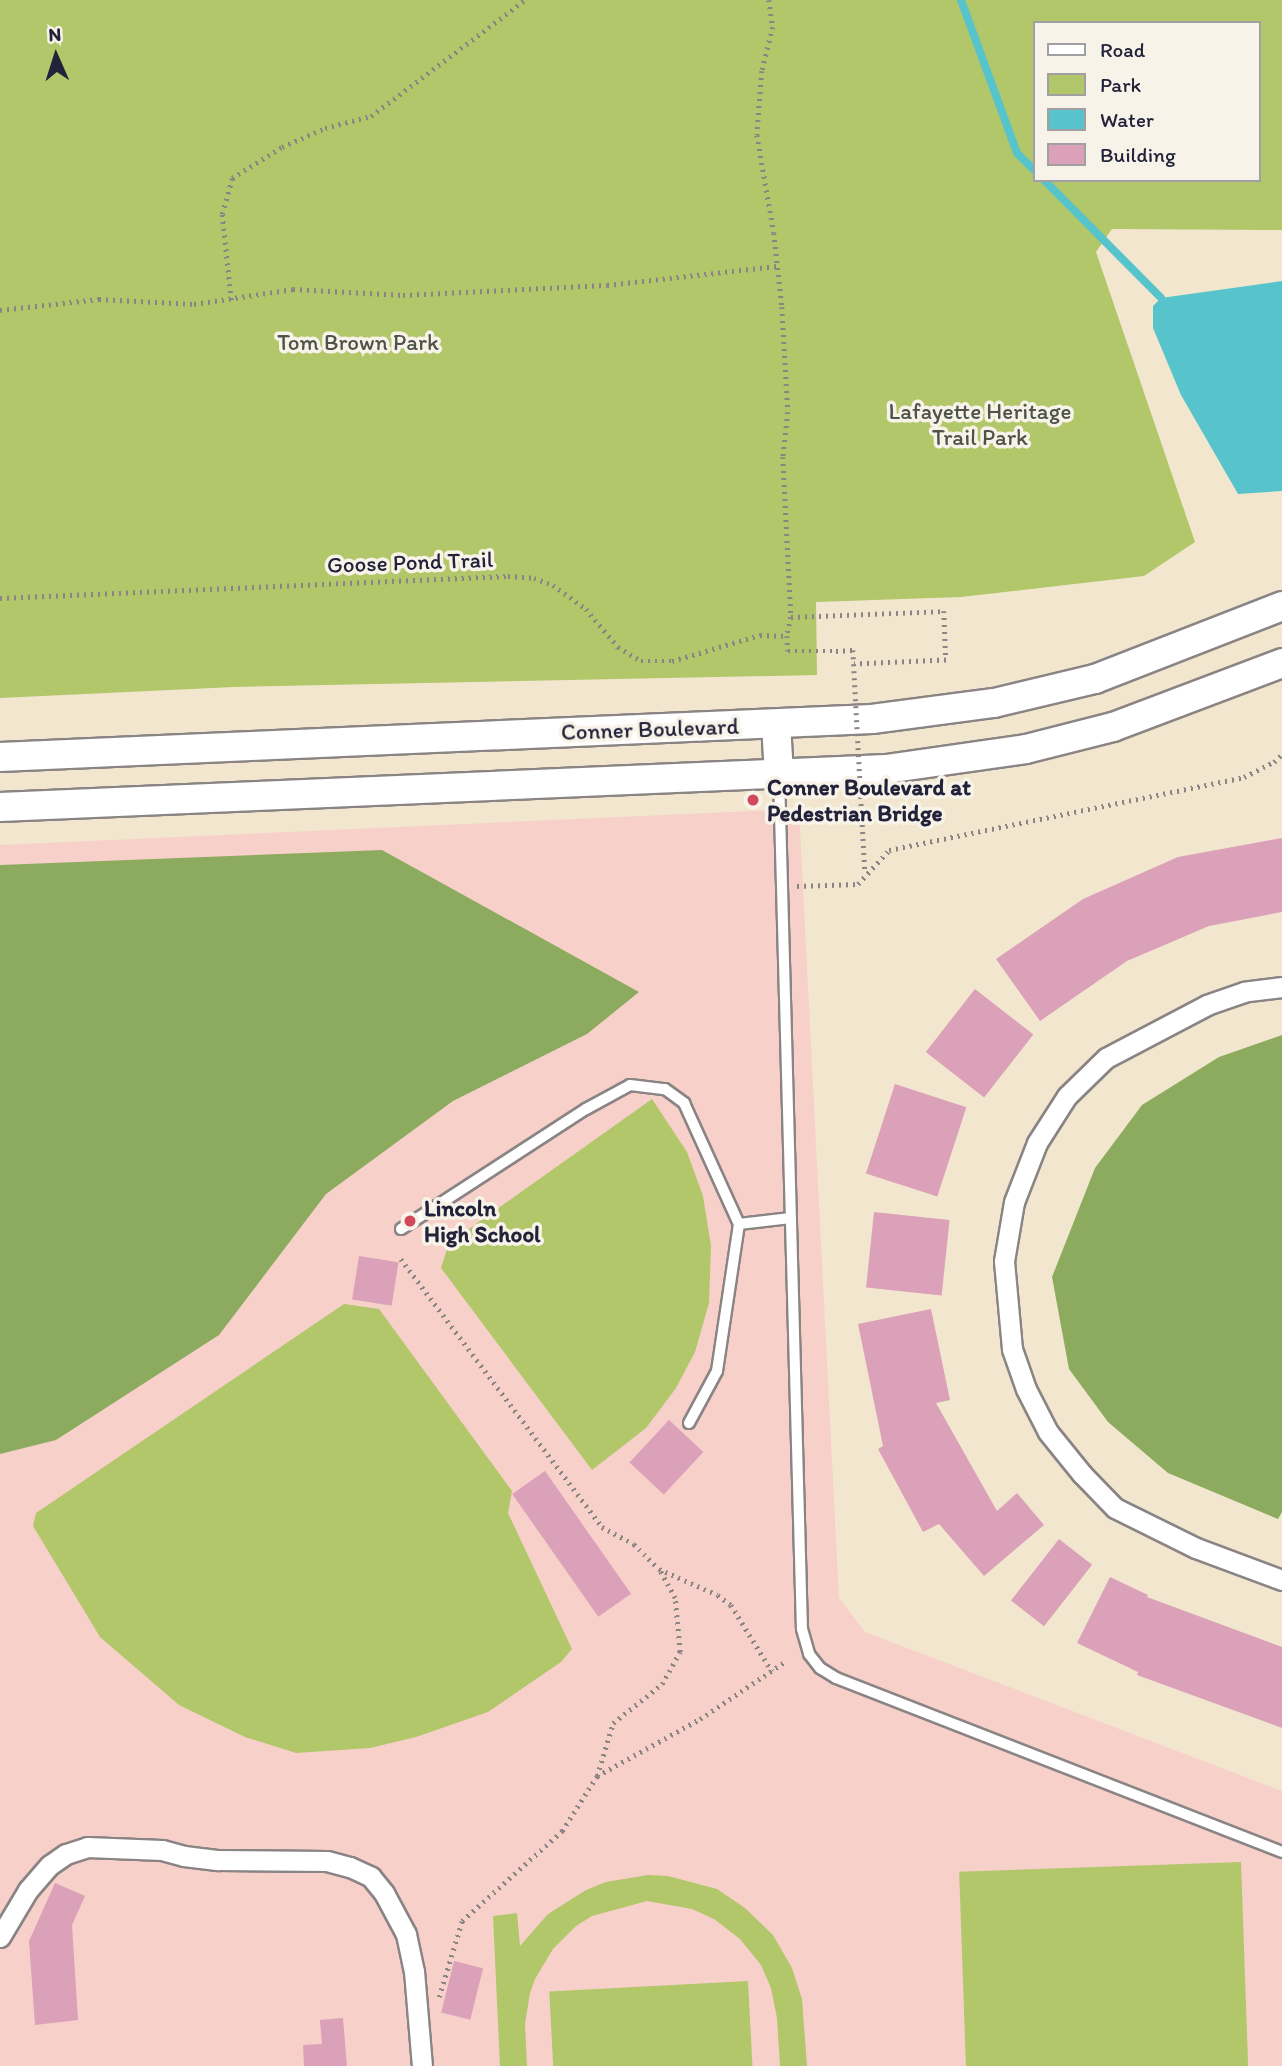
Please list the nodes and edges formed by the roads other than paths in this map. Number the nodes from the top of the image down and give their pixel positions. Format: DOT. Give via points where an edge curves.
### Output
graph roads {
  1 [pos="1282,606"];
  2 [pos="1282,663"];
  3 [pos="776,724"];
  4 [pos="0,757"];
  5 [pos="779,774"];
  6 [pos="0,807"];
  7 [pos="1282,988"];
  8 [pos="791,1219"];
  9 [pos="739,1224"];
  10 [pos="401,1229"];
  11 [pos="689,1423"];
  12 [pos="1282,1580"];
  13 [pos="1282,1852"];
  14 [pos="0,1937"];
  15 [pos="422,2066"];
  1 -- 3 [label="main road, Conner Boulevard" via="1095,679 994,703 872,719"];
  2 -- 5 [label="main road" via="1113,727 1026,749 886,769"];
  3 -- 4 [label="main road, Conner Boulevard"];
  3 -- 5 [label="main road"];
  5 -- 6 [label="main road"];
  5 -- 8 [label="lane"];
  7 -- 12 [label="street" via="1244,992 1207,1005 1106,1058 1067,1096 1037,1143 1014,1202 1004,1261 1012,1349 1026,1389 1048,1432 1082,1475 1115,1508 1196,1548"];
  8 -- 9 [label="lane"];
  8 -- 13 [label="lane" via="802,1629 809,1654 836,1678"];
  9 -- 10 [label="lane" via="684,1103 665,1088 629,1085"];
  9 -- 11 [label="lane" via="717,1371"];
  14 -- 15 [label="street" via="28,1890 50,1865 87,1847 162,1850 219,1860 327,1861 350,1867 371,1877 406,1934 415,1971"];
}
